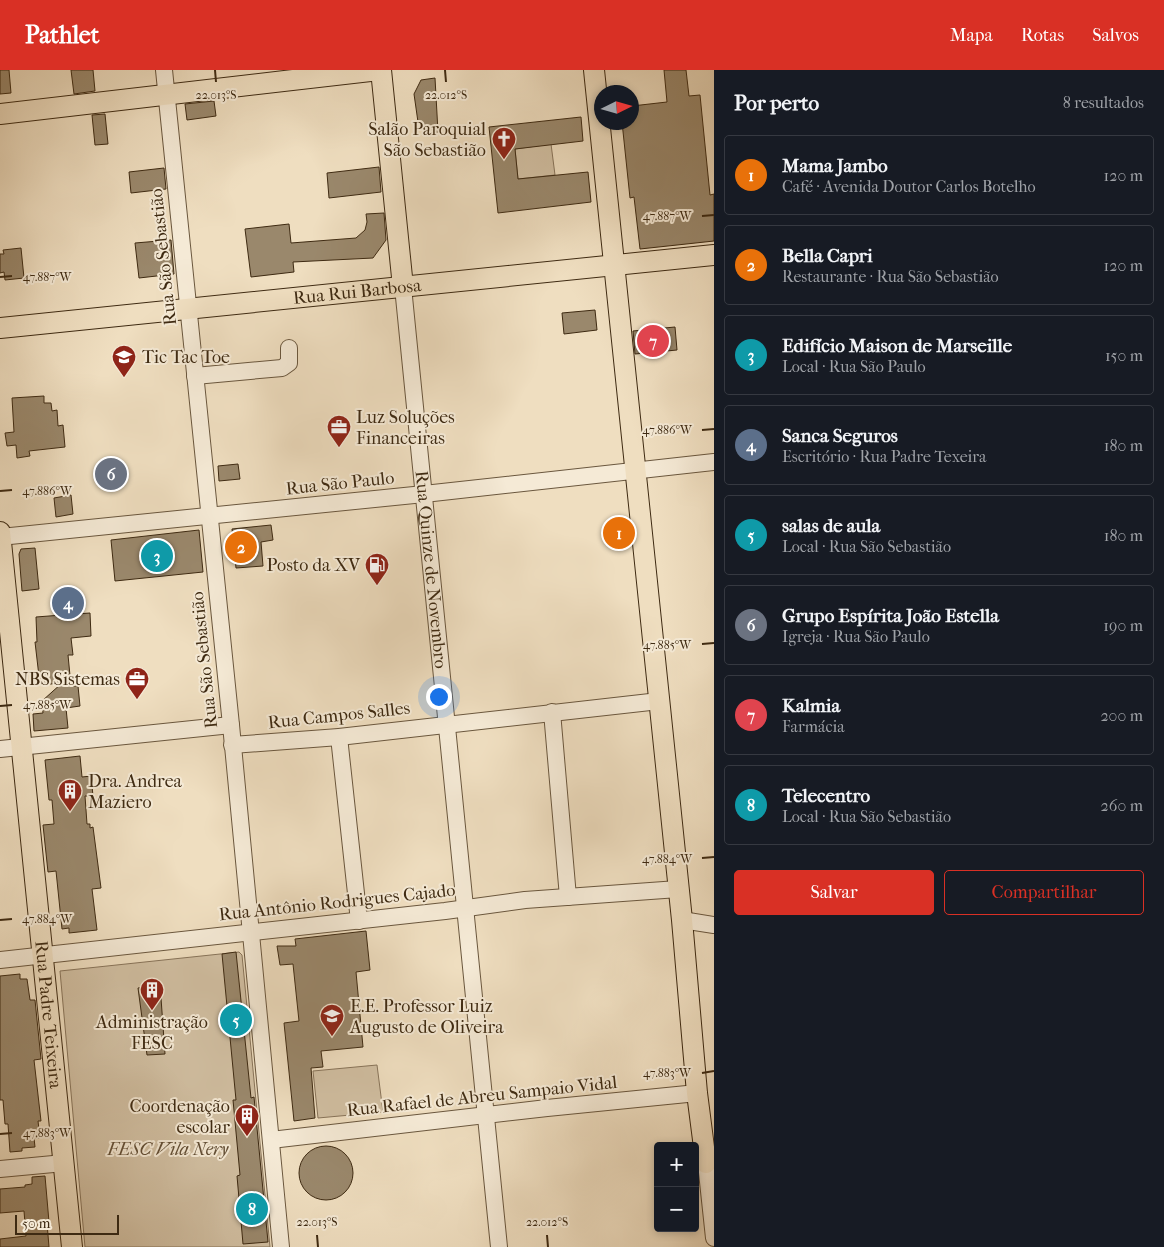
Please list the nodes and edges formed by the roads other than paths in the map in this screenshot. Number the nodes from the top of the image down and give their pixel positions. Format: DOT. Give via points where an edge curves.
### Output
graph roads {
  1 [pos="164,70"];
  2 [pos="380,70"];
  3 [pos="594,70"];
  4 [pos="167,96"];
  5 [pos="0,114"];
  6 [pos="714,255"];
  7 [pos="615,266"];
  8 [pos="403,287"];
  9 [pos="188,310"];
  10 [pos="0,328"];
  11 [pos="289,348"];
  12 [pos="195,376"];
  13 [pos="714,462"];
  14 [pos="636,471"];
  15 [pos="424,494"];
  16 [pos="210,516"];
  17 [pos="0,532"];
  18 [pos="0,537"];
  19 [pos="659,701"];
  20 [pos="552,712"];
  21 [pos="446,724"];
  22 [pos="231,726"];
  23 [pos="339,737"];
  24 [pos="232,745"];
  25 [pos="21,747"];
  26 [pos="0,749"];
  27 [pos="678,888"];
  28 [pos="568,897"];
  29 [pos="464,908"];
  30 [pos="359,920"];
  31 [pos="682,920"];
  32 [pos="714,925"];
  33 [pos="250,932"];
  34 [pos="42,955"];
  35 [pos="0,960"];
  36 [pos="697,1093"];
  37 [pos="486,1115"];
  38 [pos="271,1140"];
  39 [pos="64,1163"];
  40 [pos="710,1164"];
  41 [pos="0,1170"];
  42 [pos="714,1238"];
  43 [pos="72,1247"];
  44 [pos="281,1247"];
  45 [pos="500,1247"];
  1 -- 4 [label="street, Rua São Sebastião"];
  2 -- 4 [label="main road"];
  2 -- 8 [label="main road, Rua Quinze de Novembro"];
  3 -- 7 [label="main road"];
  4 -- 5 [label="main road"];
  4 -- 9 [label="street, Rua São Sebastião"];
  6 -- 7 [label="main road, Rua Rui Barbosa"];
  7 -- 8 [label="main road, Rua Rui Barbosa"];
  7 -- 14 [label="main road"];
  8 -- 9 [label="main road, Rua Rui Barbosa"];
  8 -- 15 [label="street, Rua Quinze de Novembro"];
  9 -- 10 [label="main road, Rua Rui Barbosa"];
  9 -- 12 [label="street, Rua São Sebastião"];
  11 -- 12 [label="street" via="289,363 282,368"];
  12 -- 16 [label="street, Rua São Sebastião"];
  13 -- 14 [label="street, Rua São Paulo"];
  14 -- 15 [label="street, Rua São Paulo"];
  14 -- 19 [label="main road"];
  15 -- 16 [label="street, Rua São Paulo"];
  15 -- 21 [label="street, Rua Quinze de Novembro"];
  16 -- 18 [label="street, Rua São Paulo"];
  16 -- 22 [label="street, Rua São Sebastião"];
  17 -- 18 [label="main road, Rua Padre Teixeira"];
  18 -- 25 [label="main road, Rua Padre Teixeira"];
  19 -- 20 [label="street, Rua Campos Salles"];
  19 -- 27 [label="main road"];
  20 -- 21 [label="street, Rua Campos Salles"];
  20 -- 28 [label="street"];
  21 -- 23 [label="street, Rua Campos Salles"];
  21 -- 29 [label="street, Rua Quinze de Novembro"];
  22 -- 24 [label="street, Rua São Sebastião"];
  22 -- 25 [label="street"];
  23 -- 24 [label="street, Rua Campos Salles"];
  23 -- 30 [label="street"];
  24 -- 33 [label="street, Rua São Sebastião"];
  25 -- 26 [label="street"];
  25 -- 34 [label="main road, Rua Padre Teixeira"];
  27 -- 28 [label="street, Rua Antônio Rodrigues Cajado"];
  27 -- 31 [label="main road"];
  28 -- 29 [label="street, Rua Antônio Rodrigues Cajado"];
  29 -- 30 [label="street, Rua Antônio Rodrigues Cajado"];
  29 -- 37 [label="street, Rua Quinze de Novembro"];
  30 -- 33 [label="street, Rua Antônio Rodrigues Cajado"];
  31 -- 32 [label="street"];
  31 -- 36 [label="main road"];
  33 -- 34 [label="street, Rua Antônio Rodrigues Cajado"];
  33 -- 38 [label="street, Rua São Sebastião"];
  34 -- 35 [label="street, Rua Antônio Rodrigues Cajado"];
  34 -- 39 [label="main road, Rua Padre Teixeira"];
  36 -- 37 [label="street, Rua Rafael de Abreu Sampaio Vidal"];
  36 -- 40 [label="main road"];
  37 -- 38 [label="street, Rua Rafael de Abreu Sampaio Vidal"];
  37 -- 45 [label="street, Rua Quinze de Novembro"];
  38 -- 44 [label="street, Rua São Sebastião"];
  39 -- 41 [label="street"];
  39 -- 43 [label="main road, Rua Padre Teixeira"];
  40 -- 42 [label="street"];
}
